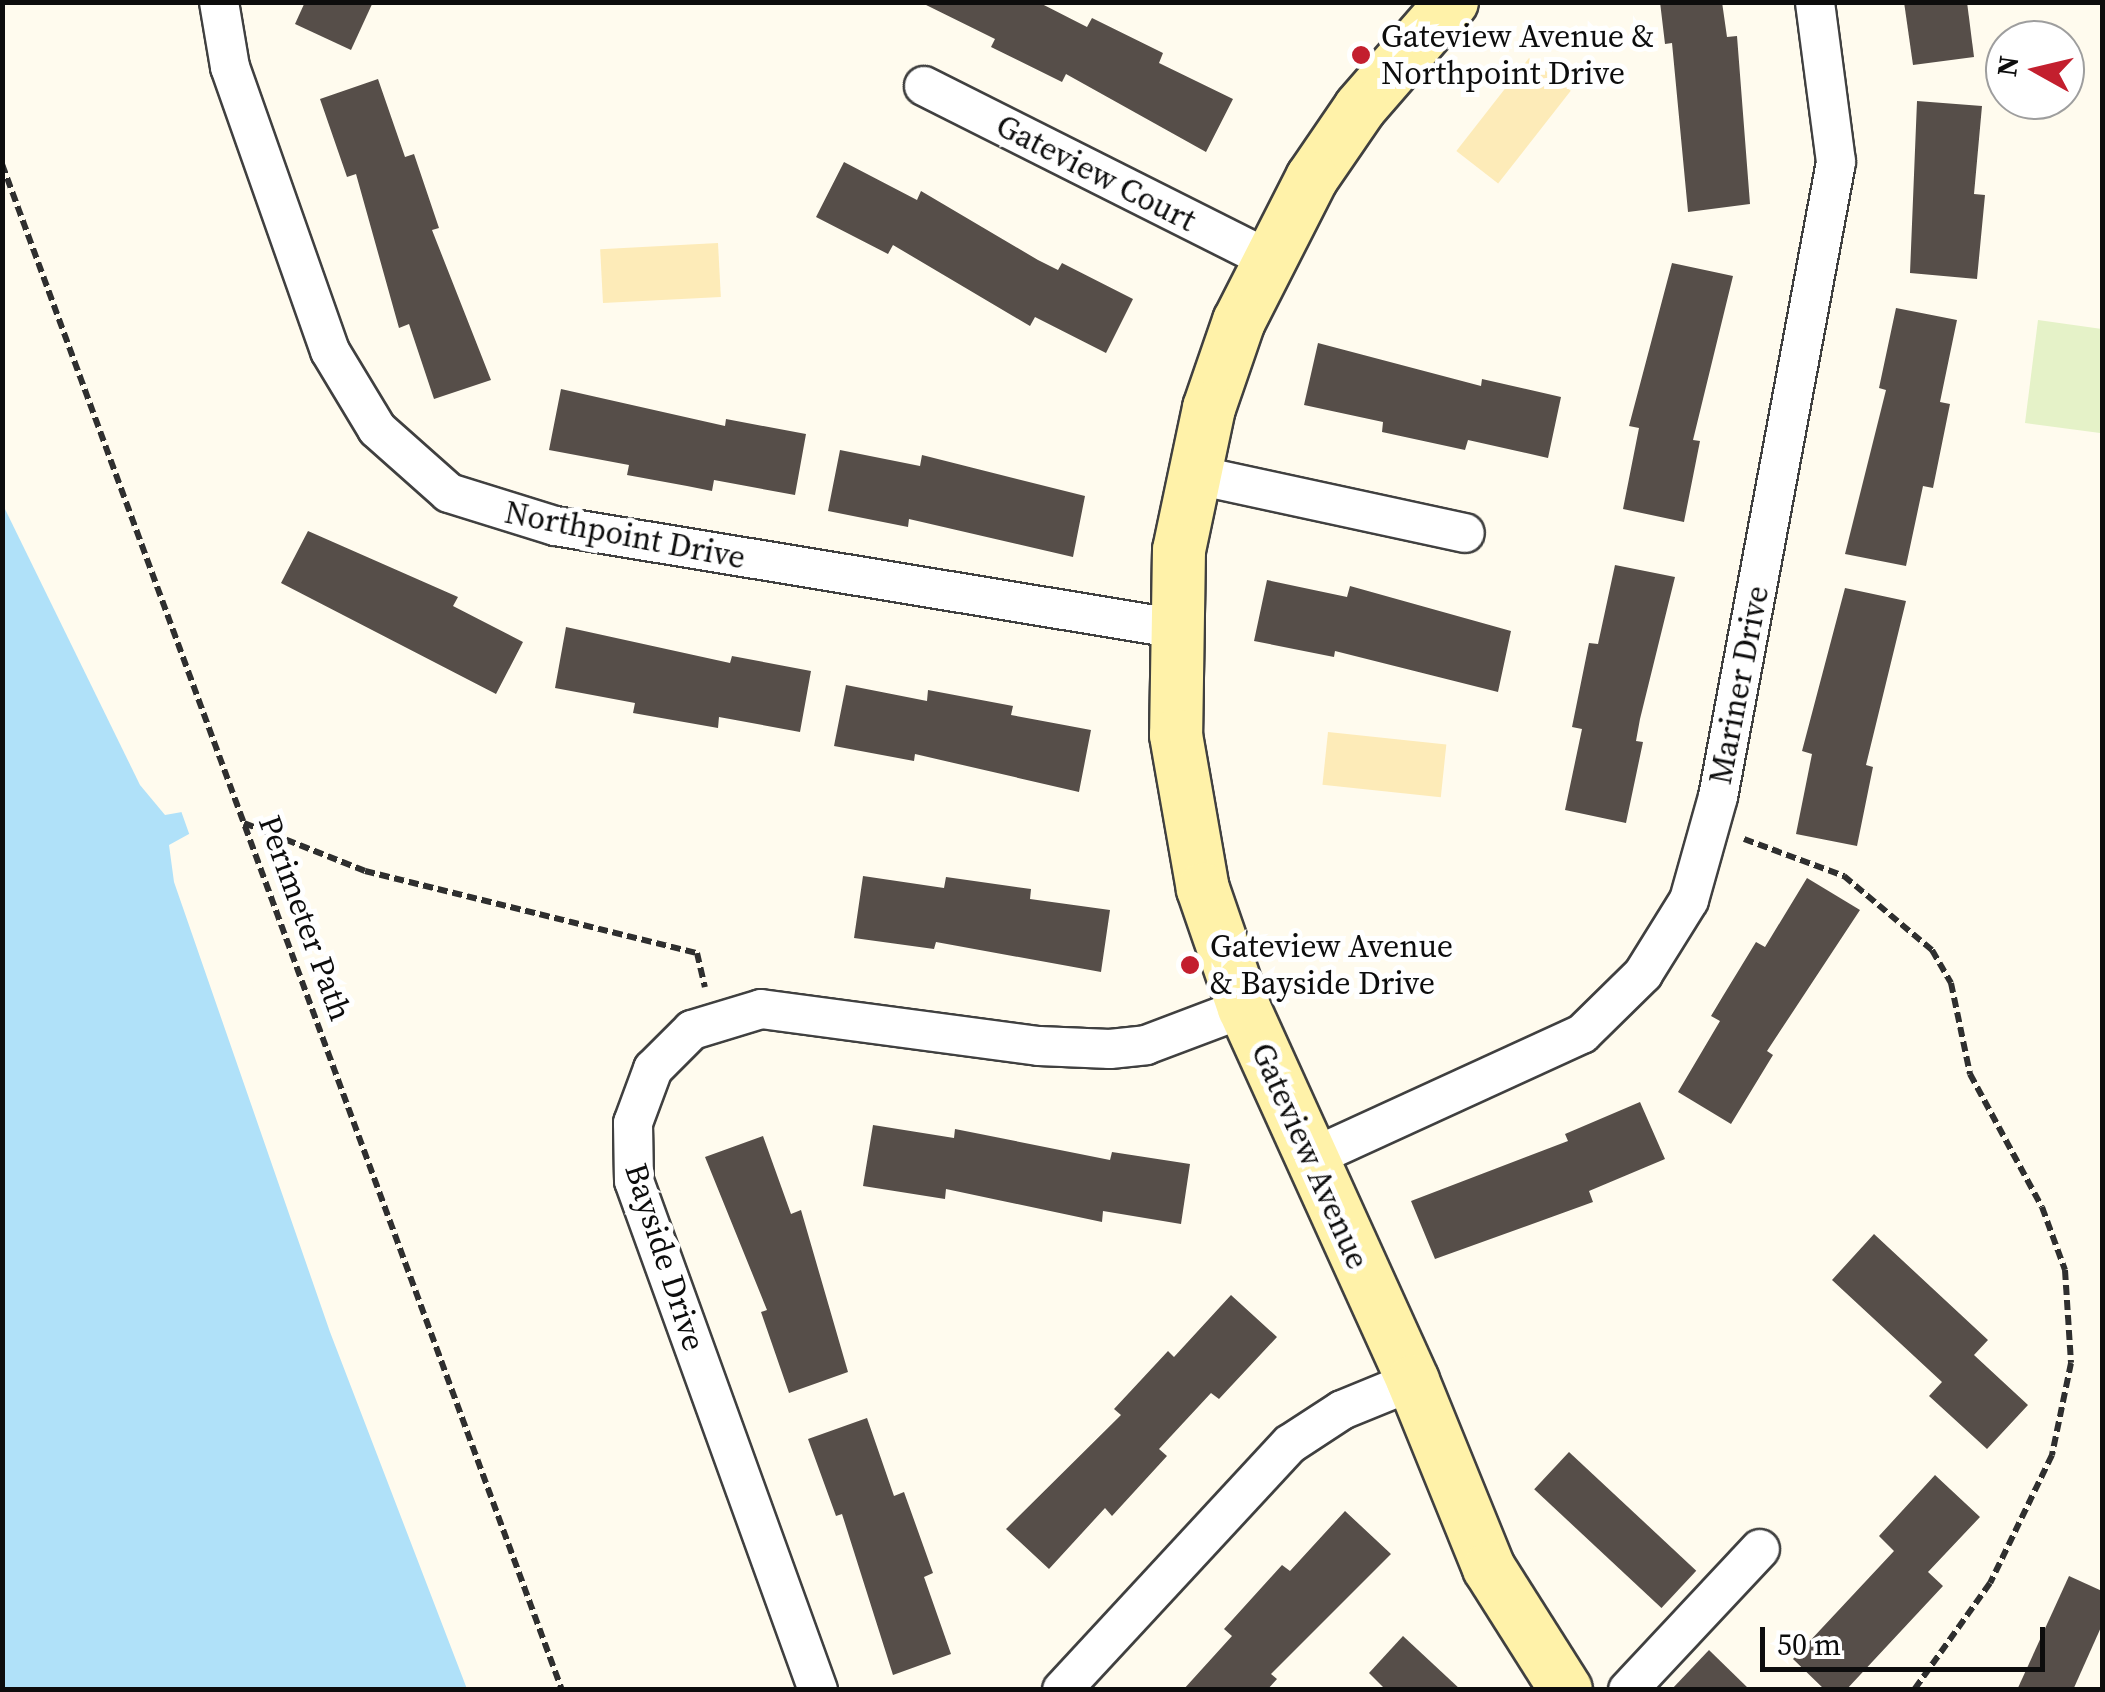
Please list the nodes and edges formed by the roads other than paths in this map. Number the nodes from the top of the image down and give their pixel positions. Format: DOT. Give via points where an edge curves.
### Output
graph roads {
  1 [pos="219,2"];
  2 [pos="1452,2"];
  3 [pos="1815,2"];
  4 [pos="924,86"];
  5 [pos="1268,259"];
  6 [pos="1192,474"];
  7 [pos="1465,532"];
  8 [pos="1173,628"];
  9 [pos="1244,1008"];
  10 [pos="1311,1158"];
  11 [pos="1413,1381"];
  12 [pos="1760,1549"];
  13 [pos="818,1690"];
  14 [pos="1062,1690"];
  15 [pos="1566,1690"];
  16 [pos="1628,1690"];
  1 -- 8 [label="street, Northpoint Drive" via="230,67 330,351 377,429 449,493 555,526"];
  2 -- 5 [label="street, Gateview Avenue" via="1352,119"];
  3 -- 10 [label="street, Mariner Drive" via="1836,162 1711,830 1676,924 1600,1022 1534,1061"];
  4 -- 5 [label="street, Gateview Court"];
  5 -- 6 [label="street, Gateview Avenue" via="1222,370"];
  6 -- 7 [label="street"];
  6 -- 8 [label="street, Gateview Avenue"];
  8 -- 9 [label="street, Gateview Avenue" via="1176,735 1193,849 1215,935"];
  9 -- 10 [label="street, Gateview Avenue"];
  9 -- 13 [label="street, Bayside Drive" via="1146,1045 1110,1049 1039,1046 760,1009 713,1019 678,1043 638,1098 634,1181"];
  10 -- 11 [label="street, Gateview Avenue"];
  11 -- 14 [label="street" via="1342,1410 1290,1444"];
  11 -- 15 [label="street, Gateview Avenue" via="1489,1568"];
  12 -- 16 [label="street"];
}
